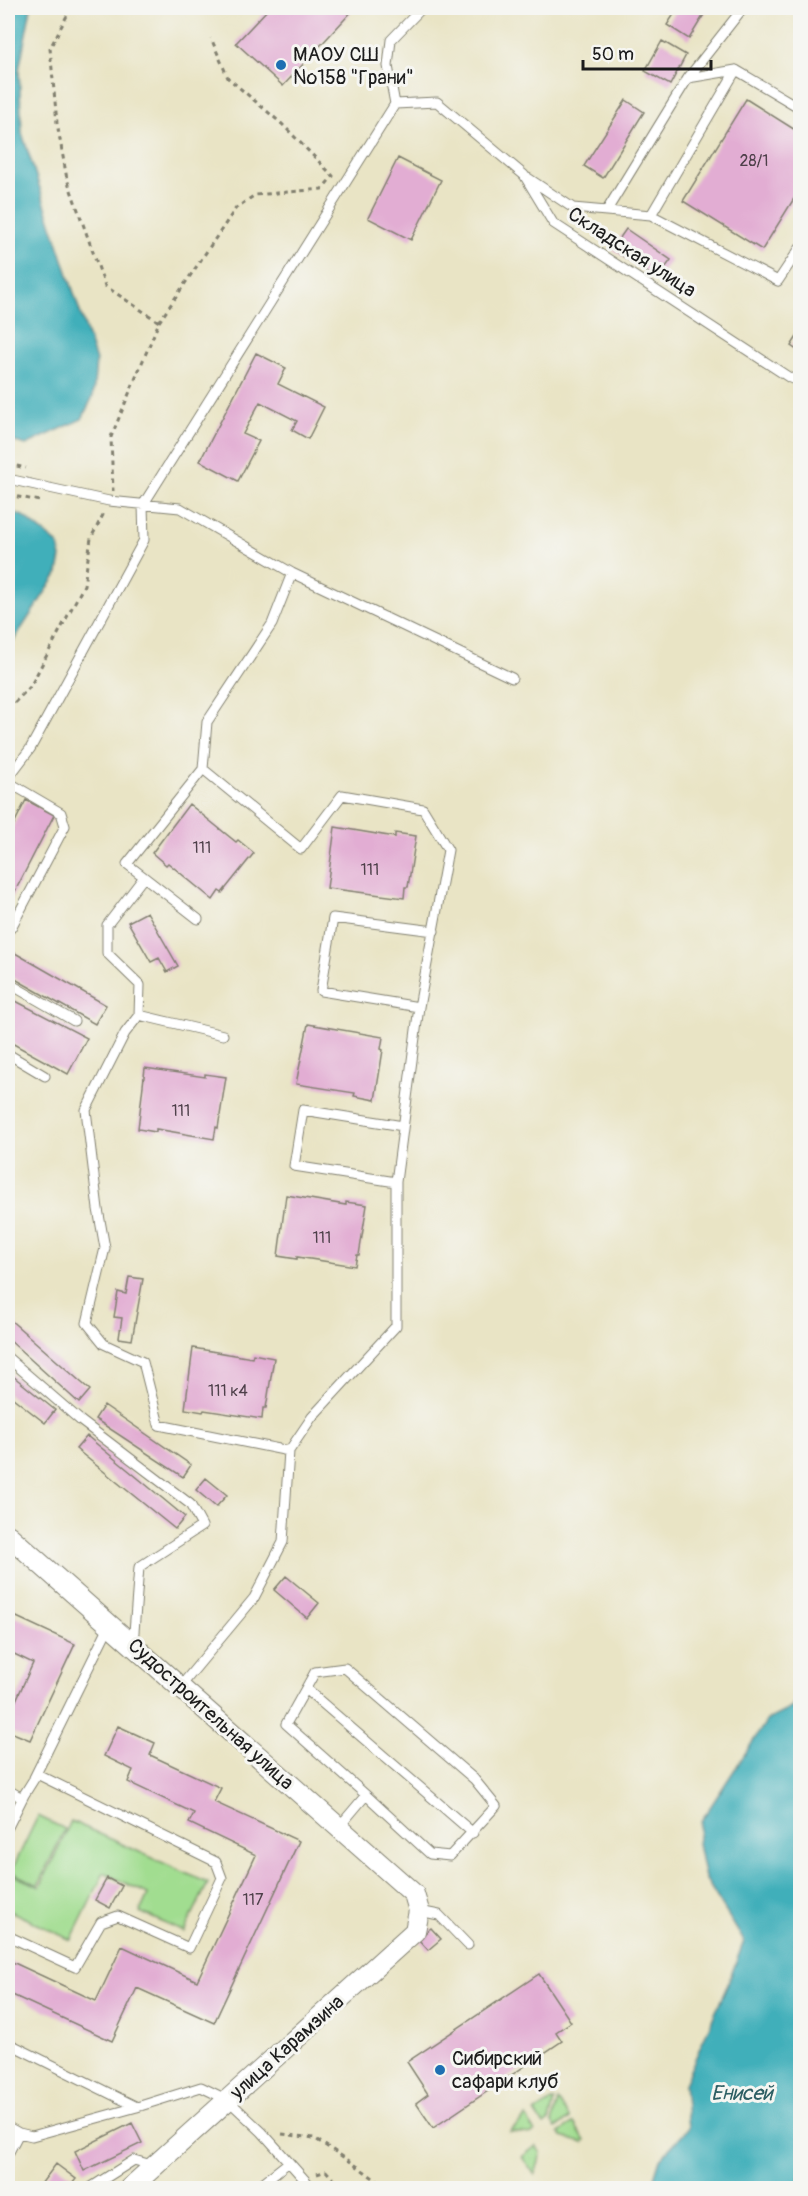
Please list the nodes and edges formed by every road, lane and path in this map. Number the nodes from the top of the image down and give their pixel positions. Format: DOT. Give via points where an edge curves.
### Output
graph roads {
  1 [pos="71,8"];
  2 [pos="422,8"];
  3 [pos="743,8"];
  4 [pos="211,38"];
  5 [pos="736,69"];
  6 [pos="688,78"];
  7 [pos="395,104"];
  8 [pos="801,108"];
  9 [pos="524,175"];
  10 [pos="607,210"];
  11 [pos="651,215"];
  12 [pos="801,248"];
  13 [pos="159,322"];
  14 [pos="801,382"];
  15 [pos="8,478"];
  16 [pos="109,501"];
  17 [pos="143,505"];
  18 [pos="292,573"];
  19 [pos="512,678"];
  20 [pos="8,709"];
  21 [pos="203,770"];
  22 [pos="8,780"];
  23 [pos="144,878"];
  24 [pos="198,919"];
  25 [pos="8,927"];
  26 [pos="434,931"];
  27 [pos="8,983"];
  28 [pos="419,1007"];
  29 [pos="139,1015"];
  30 [pos="75,1021"];
  31 [pos="222,1035"];
  32 [pos="8,1054"];
  33 [pos="45,1076"];
  34 [pos="403,1126"];
  35 [pos="396,1182"];
  36 [pos="8,1358"];
  37 [pos="289,1451"];
  38 [pos="8,1535"];
  39 [pos="110,1624"];
  40 [pos="133,1645"];
  41 [pos="180,1687"];
  42 [pos="306,1689"];
  43 [pos="37,1774"];
  44 [pos="8,1790"];
  45 [pos="366,1796"];
  46 [pos="22,1798"];
  47 [pos="8,1827"];
  48 [pos="339,1827"];
  49 [pos="473,1833"];
  50 [pos="417,1902"];
  51 [pos="8,1936"];
  52 [pos="468,1945"];
  53 [pos="8,2043"];
  54 [pos="228,2100"];
  55 [pos="137,2107"];
  56 [pos="8,2127"];
  57 [pos="262,2132"];
  58 [pos="19,2133"];
  59 [pos="8,2154"];
  60 [pos="289,2162"];
  61 [pos="155,2166"];
  62 [pos="326,2171"];
  63 [pos="90,2188"];
  64 [pos="130,2188"];
  65 [pos="256,2188"];
  66 [pos="312,2188"];
  67 [pos="342,2188"];
  68 [pos="387,2188"];
  1 -- 13 [label="path" via="50,48 67,179 105,286"];
  2 -- 7 [label="lane" via="391,40 388,66"];
  3 -- 6 [label="lane"];
  4 -- 13 [label="path" via="228,78 282,124 333,176 322,189 255,195 236,208"];
  5 -- 6 [label="lane"];
  5 -- 8 [label="lane"];
  5 -- 11 [label="lane"];
  6 -- 10 [label="lane"];
  7 -- 9 [label="lane, Складская улица" via="438,102"];
  7 -- 17 [label="lane"];
  9 -- 10 [label="lane" via="573,208"];
  9 -- 14 [label="lane, Складская улица" via="553,222"];
  10 -- 11 [label="lane"];
  11 -- 12 [label="lane" via="778,281"];
  13 -- 16 [label="path" via="111,437 114,488"];
  15 -- 16 [label="lane"];
  16 -- 17 [label="lane"];
  16 -- 20 [label="path" via="91,538 84,585 30,687"];
  17 -- 18 [label="lane" via="180,508"];
  17 -- 22 [label="lane" via="144,540 30,749"];
  18 -- 19 [label="lane"];
  18 -- 21 [label="lane" via="272,624 207,722"];
  21 -- 23 [label="lane" via="128,864"];
  21 -- 26 [label="lane" via="301,849 342,795 423,809 448,850"];
  22 -- 25 [label="lane" via="61,813 65,826 11,928"];
  23 -- 24 [label="lane"];
  23 -- 29 [label="lane" via="107,925 107,953 140,985"];
  26 -- 28 [label="lane"];
  26 -- 28 [label="lane" via="333,918 321,991"];
  27 -- 30 [label="lane"];
  28 -- 34 [label="lane"];
  29 -- 31 [label="lane"];
  29 -- 37 [label="lane" via="125,1033 86,1110 105,1248 87,1323 104,1344 143,1362 159,1425"];
  32 -- 33 [label="lane"];
  34 -- 35 [label="lane"];
  34 -- 35 [label="lane" via="303,1110 294,1166"];
  35 -- 37 [label="lane" via="396,1326 312,1417"];
  36 -- 40 [label="lane" via="190,1504 202,1526 139,1567"];
  37 -- 41 [label="lane" via="283,1542 254,1598"];
  38 -- 39 [label="street, Судостроительная улица"];
  39 -- 40 [label="street, Судостроительная улица"];
  39 -- 43 [label="lane"];
  40 -- 41 [label="street, Судостроительная улица"];
  41 -- 48 [label="street, Судостроительная улица"];
  42 -- 45 [label="lane" via="286,1724"];
  42 -- 49 [label="lane"];
  42 -- 49 [label="lane" via="315,1672 345,1668 474,1779 496,1806"];
  43 -- 46 [label="lane"];
  43 -- 51 [label="lane" via="216,1862 222,1878 189,1948 118,1916 101,1922 75,1967"];
  44 -- 46 [label="lane"];
  45 -- 48 [label="lane"];
  45 -- 49 [label="lane" via="430,1854 450,1856"];
  46 -- 47 [label="lane"];
  48 -- 50 [label="street, Судостроительная улица"];
  50 -- 52 [label="lane" via="439,1915"];
  50 -- 54 [label="street, улица Карамзина" via="415,1931"];
  53 -- 55 [label="lane"];
  54 -- 55 [label="lane" via="201,2087"];
  54 -- 57 [label="lane"];
  54 -- 61 [label="street, улица Карамзина"];
  55 -- 58 [label="lane" via="32,2136"];
  56 -- 58 [label="lane"];
  57 -- 60 [label="lane"];
  57 -- 68 [label="path" via="314,2138"];
  58 -- 59 [label="lane"];
  60 -- 65 [label="lane"];
  60 -- 66 [label="lane"];
  61 -- 63 [label="lane" via="134,2160"];
  61 -- 64 [label="street, улица Карамзина"];
  62 -- 67 [label="path"];
}
